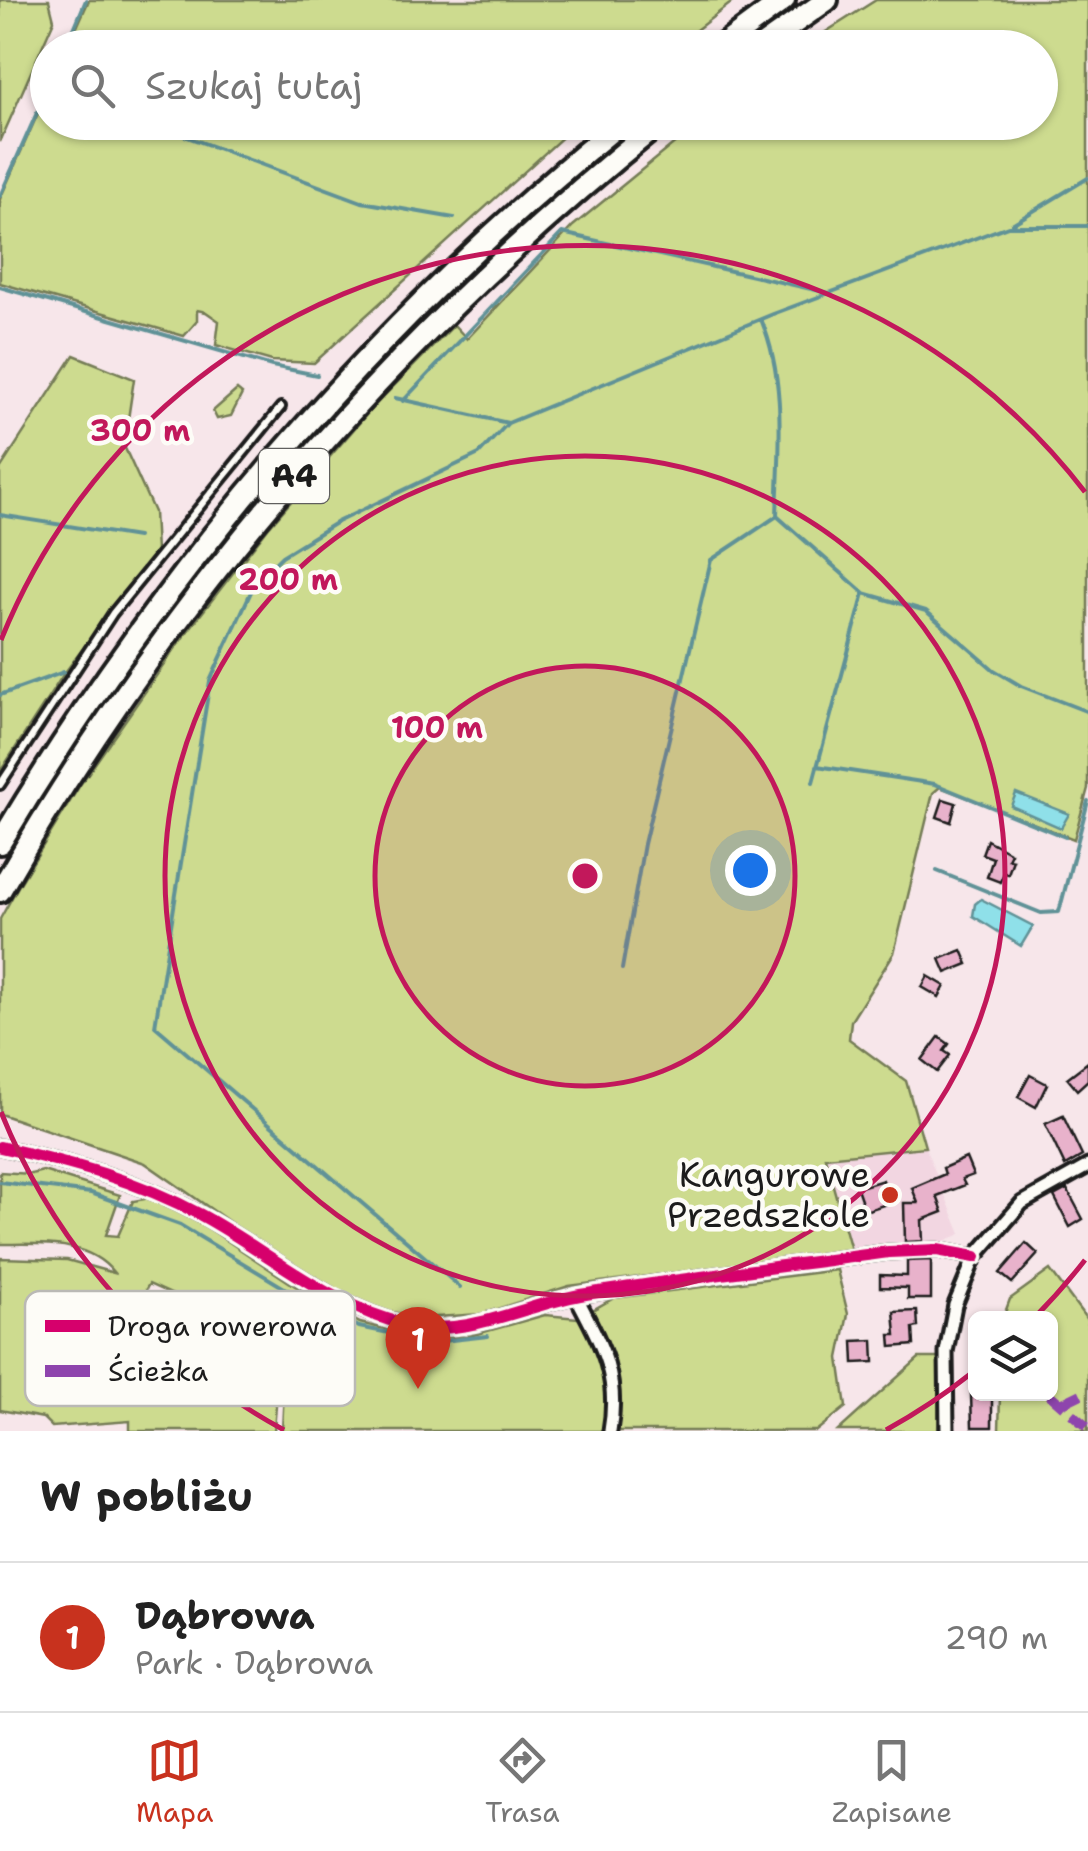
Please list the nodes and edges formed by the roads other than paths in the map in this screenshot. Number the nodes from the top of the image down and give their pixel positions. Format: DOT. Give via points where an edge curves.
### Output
graph roads {
  1 [pos="784,0"];
  2 [pos="828,0"];
  3 [pos="743,30"];
  4 [pos="785,30"];
  5 [pos="602,140"];
  6 [pos="639,140"];
  7 [pos="281,406"];
  8 [pos="0,784"];
  9 [pos="0,843"];
  10 [pos="0,891"];
  11 [pos="0,1146"];
  12 [pos="1088,1166"];
  13 [pos="975,1257"];
  14 [pos="323,1291"];
  15 [pos="576,1296"];
  16 [pos="355,1308"];
  17 [pos="610,1431"];
  18 [pos="948,1431"];
  1 -- 3 [label="highway"];
  2 -- 4 [label="highway"];
  5 -- 9 [label="highway, A4" via="452,273 276,459 126,648"];
  6 -- 10 [label="highway, A4" via="466,292 282,489 148,661"];
  7 -- 8 [label="lane" via="113,614"];
  11 -- 14 [label="street" via="151,1190"];
  12 -- 13 [label="street" via="1022,1203"];
  13 -- 15 [label="street" via="889,1252"];
  13 -- 18 [label="street" via="955,1305 946,1352"];
  15 -- 16 [label="street" via="477,1322 411,1326"];
  15 -- 17 [label="street" via="614,1385"];
}
